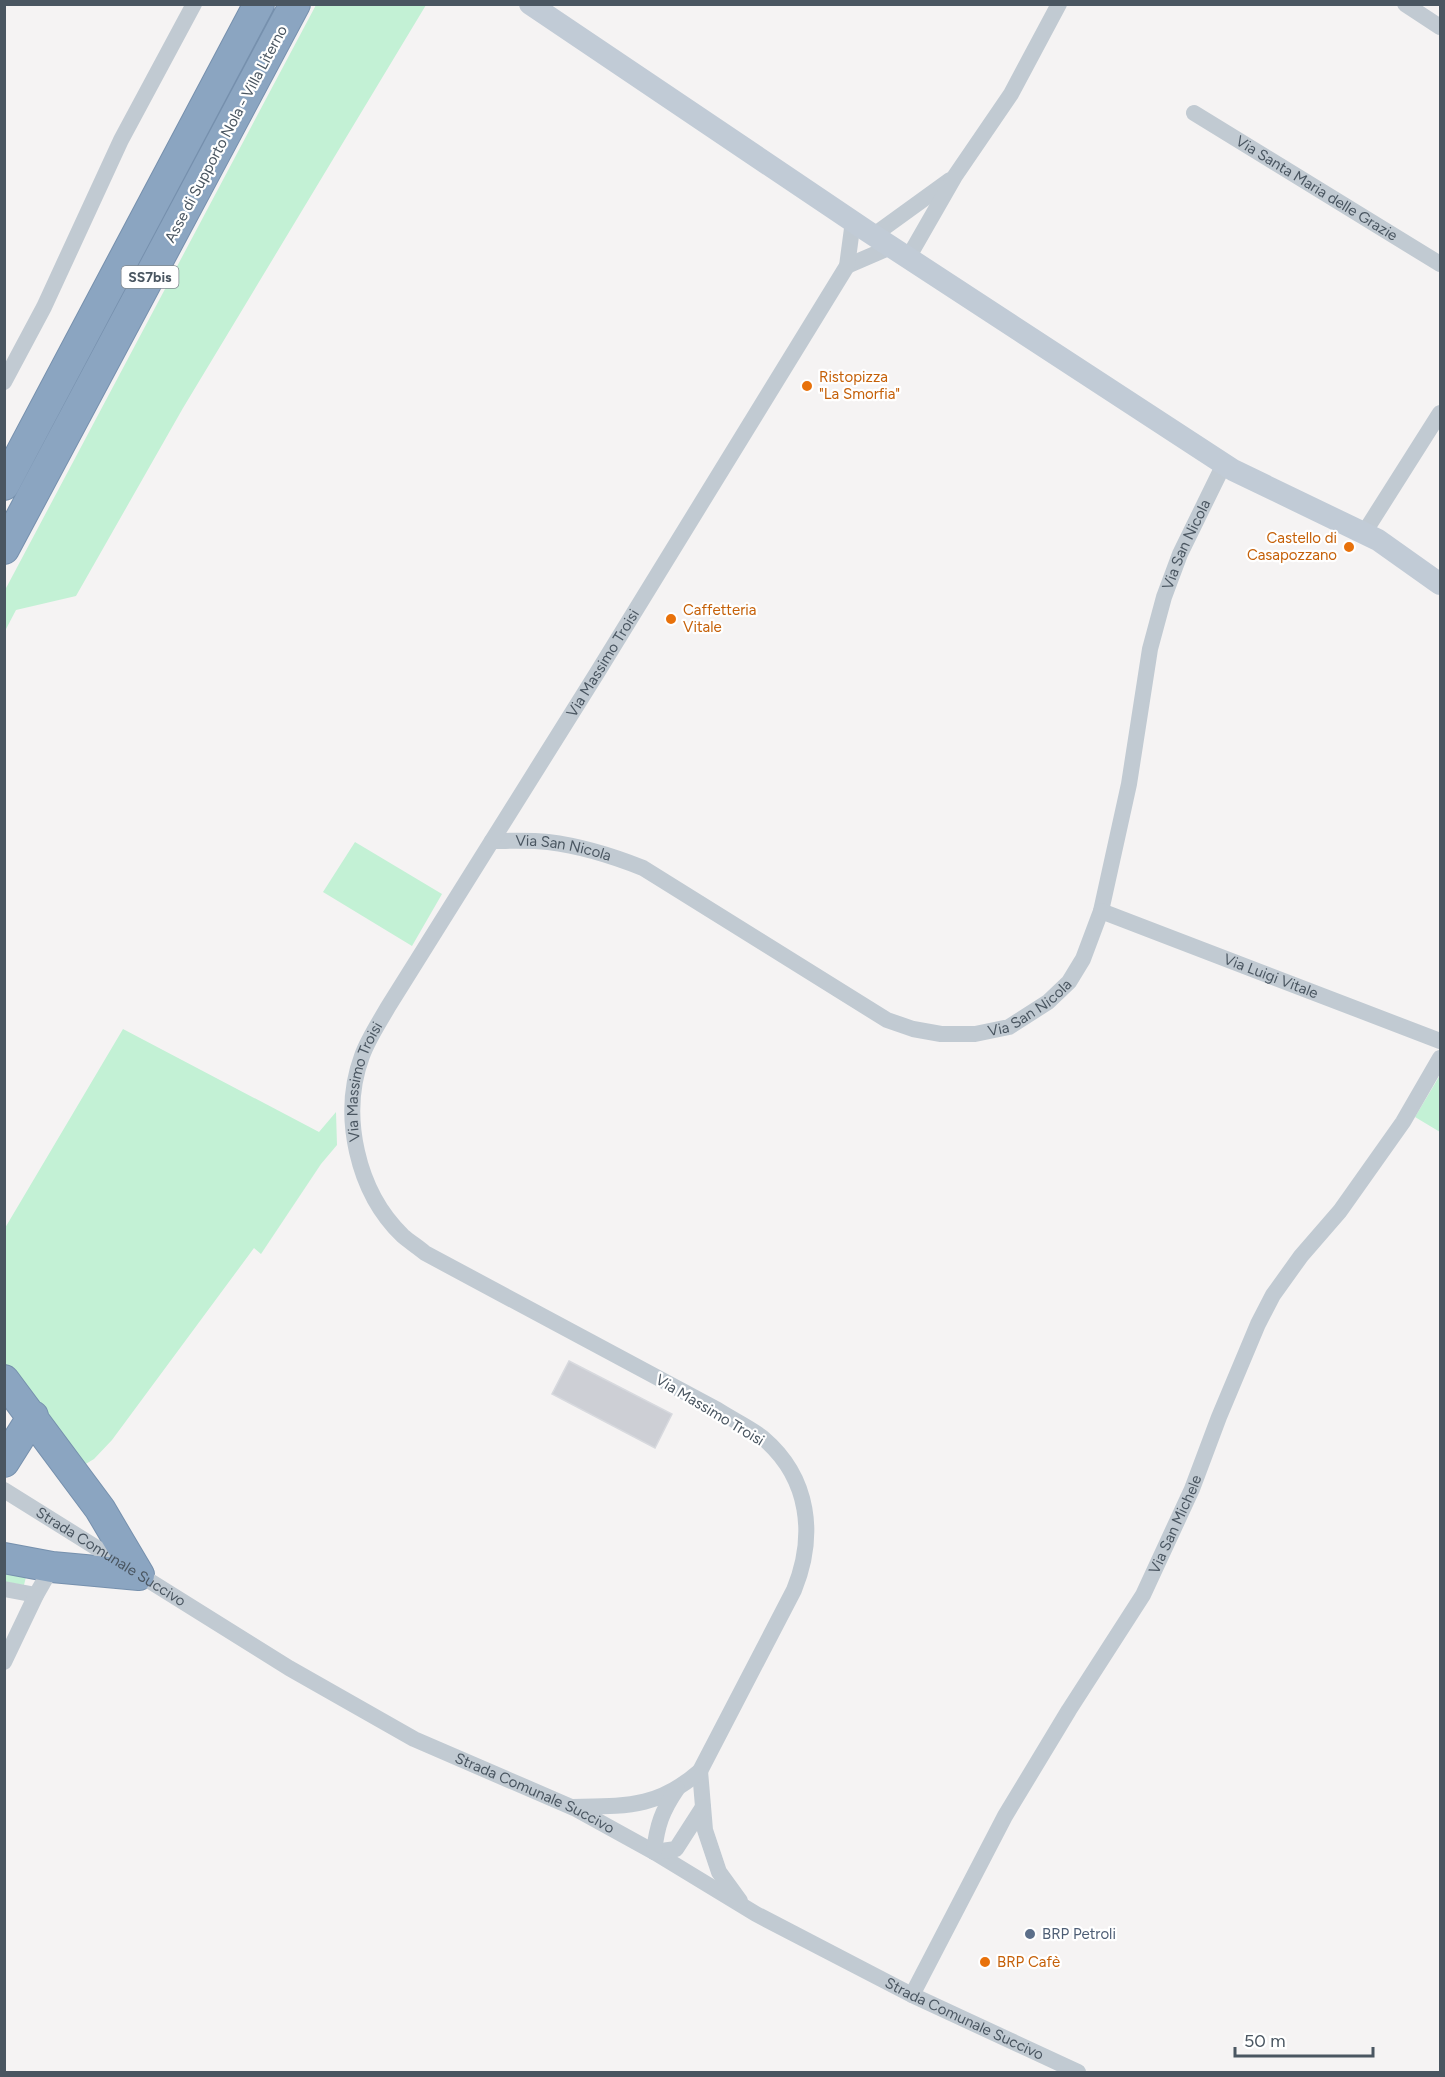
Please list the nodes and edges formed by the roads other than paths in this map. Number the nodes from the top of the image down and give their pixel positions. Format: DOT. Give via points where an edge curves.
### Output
graph roads {
  1 [pos="194,4"];
  2 [pos="259,4"];
  3 [pos="295,4"];
  4 [pos="531,4"];
  5 [pos="1059,4"];
  6 [pos="1405,4"];
  7 [pos="1440,27"];
  8 [pos="1194,113"];
  9 [pos="956,176"];
  10 [pos="853,221"];
  11 [pos="891,246"];
  12 [pos="1440,264"];
  13 [pos="847,266"];
  14 [pos="4,382"];
  15 [pos="1440,412"];
  16 [pos="1224,464"];
  17 [pos="4,485"];
  18 [pos="1364,533"];
  19 [pos="4,549"];
  20 [pos="1440,584"];
  21 [pos="492,841"];
  22 [pos="1101,911"];
  23 [pos="1440,1041"];
  24 [pos="1440,1058"];
  25 [pos="4,1380"];
  26 [pos="33,1416"];
  27 [pos="4,1462"];
  28 [pos="4,1490"];
  29 [pos="4,1558"];
  30 [pos="52,1567"];
  31 [pos="140,1575"];
  32 [pos="4,1589"];
  33 [pos="36,1595"];
  34 [pos="4,1662"];
  35 [pos="700,1771"];
  36 [pos="678,1788"];
  37 [pos="573,1807"];
  38 [pos="703,1807"];
  39 [pos="654,1852"];
  40 [pos="744,1907"];
  41 [pos="912,1995"];
  42 [pos="1078,2073"];
  1 -- 14 [label="street" via="121,140"];
  2 -- 17 [label="highway, SS7bis"];
  3 -- 19 [label="highway, Asse di Supporto Nola - Villa Literno / SS7bis"];
  4 -- 10 [label="main road"];
  5 -- 9 [label="street" via="1011,94"];
  6 -- 7 [label="street"];
  8 -- 12 [label="street, Via Santa Maria delle Grazie"];
  9 -- 11 [label="street"];
  9 -- 11 [label="street"];
  10 -- 11 [label="main road"];
  10 -- 13 [label="street, Via Massimo Troisi"];
  11 -- 13 [label="street"];
  11 -- 16 [label="main road"];
  13 -- 21 [label="street, Via Massimo Troisi"];
  15 -- 18 [label="street"];
  16 -- 18 [label="main road"];
  16 -- 22 [label="street, Via San Nicola" via="1164,597 1150,649 1129,784"];
  18 -- 20 [label="main road"];
  21 -- 22 [label="street, Via San Nicola" via="547,842 618,858 643,868 887,1020 941,1034 975,1034 1009,1027 1048,1002 1069,982 1083,959"];
  21 -- 35 [label="street, Via Massimo Troisi" via="388,1007 362,1056 355,1083 354,1138 372,1192 386,1215 425,1253 762,1438 797,1480 807,1525 802,1570"];
  22 -- 23 [label="street, Via Luigi Vitale"];
  24 -- 41 [label="street, Via San Michele" via="1403,1122 1341,1211 1273,1295 1219,1417 1192,1490 1143,1595 1005,1816"];
  25 -- 26 [label="highway"];
  26 -- 27 [label="highway"];
  26 -- 31 [label="highway" via="100,1509"];
  28 -- 31 [label="street, Strada Comunale Succivo"];
  29 -- 30 [label="highway"];
  30 -- 31 [label="highway"];
  30 -- 33 [label="street"];
  31 -- 37 [label="street, Strada Comunale Succivo" via="289,1668 414,1738"];
  32 -- 33 [label="street"];
  33 -- 34 [label="street"];
  35 -- 36 [label="street, Via Massimo Troisi"];
  35 -- 38 [label="street"];
  36 -- 37 [label="street, Via Massimo Troisi" via="640,1804"];
  36 -- 39 [label="street, Via Massimo Troisi" via="657,1825"];
  37 -- 39 [label="street, Strada Comunale Succivo"];
  38 -- 39 [label="street" via="676,1849"];
  38 -- 40 [label="street" via="705,1830 719,1872"];
  39 -- 40 [label="street, Strada Comunale Succivo"];
  40 -- 41 [label="street, Strada Comunale Succivo"];
  41 -- 42 [label="street, Strada Comunale Succivo"];
}
